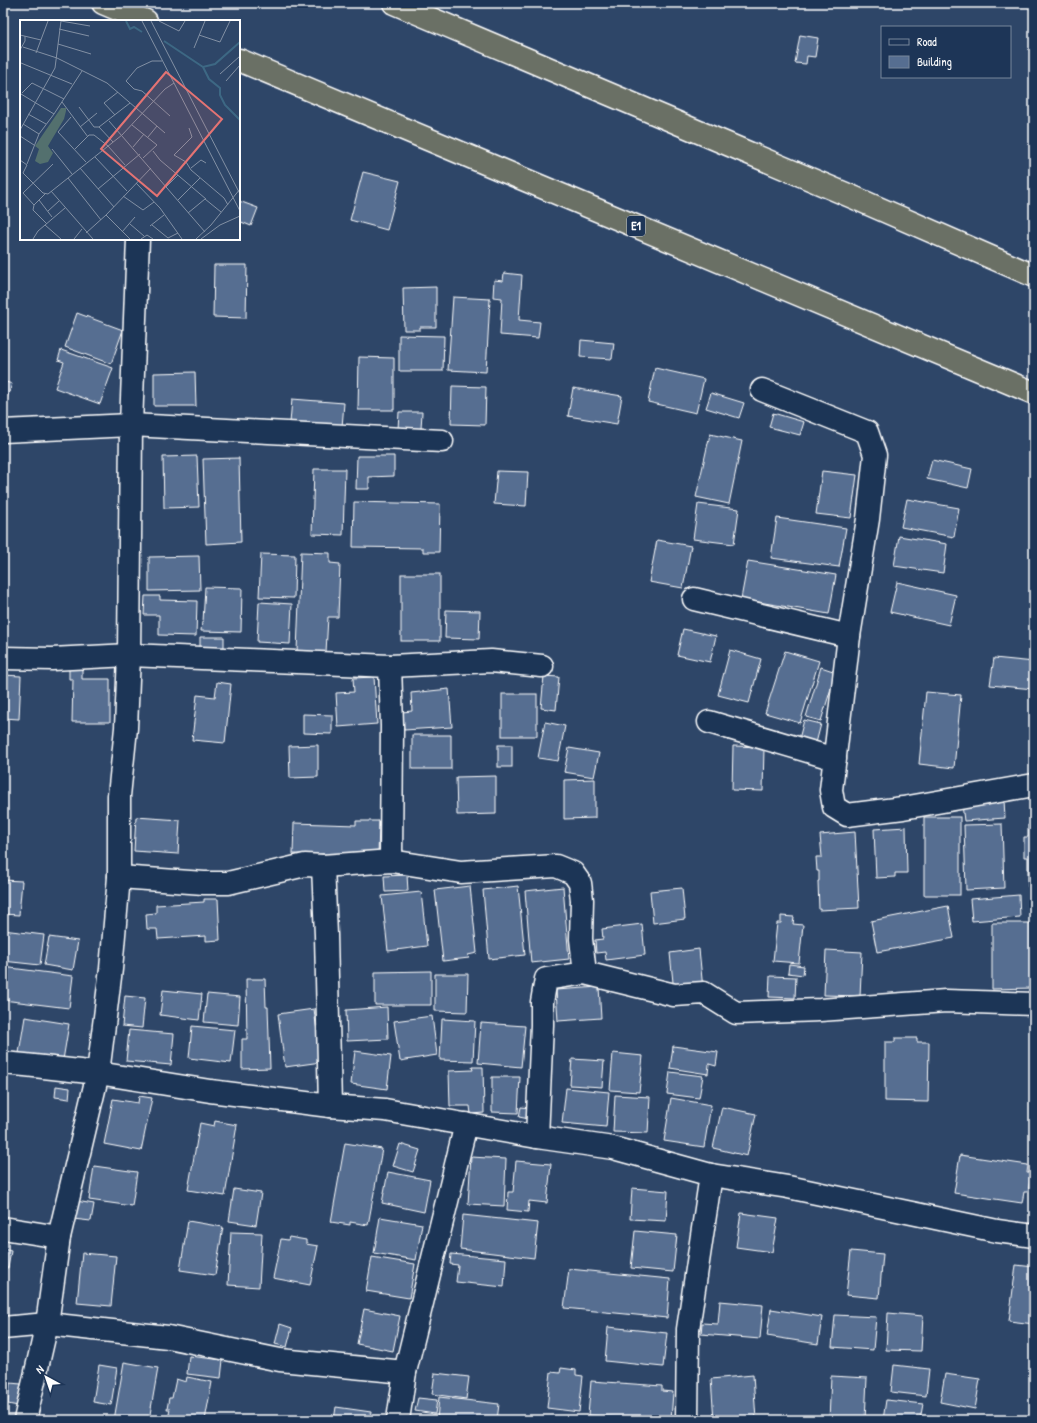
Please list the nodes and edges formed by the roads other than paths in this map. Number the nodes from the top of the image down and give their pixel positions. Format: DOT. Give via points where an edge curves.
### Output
graph roads {
  1 [pos="103,3"];
  2 [pos="394,3"];
  3 [pos="144,20"];
  4 [pos="240,60"];
  5 [pos="138,240"];
  6 [pos="1034,276"];
  7 [pos="762,390"];
  8 [pos="1034,393"];
  9 [pos="131,425"];
  10 [pos="3,431"];
  11 [pos="442,441"];
  12 [pos="694,599"];
  13 [pos="849,636"];
  14 [pos="129,656"];
  15 [pos="3,658"];
  16 [pos="390,666"];
  17 [pos="542,666"];
  18 [pos="709,722"];
  19 [pos="835,759"];
  20 [pos="1034,784"];
  21 [pos="391,861"];
  22 [pos="322,866"];
  23 [pos="119,877"];
  24 [pos="585,973"];
  25 [pos="1034,1004"];
  26 [pos="3,1063"];
  27 [pos="98,1073"];
  28 [pos="330,1106"];
  29 [pos="466,1124"];
  30 [pos="537,1137"];
  31 [pos="711,1175"];
  32 [pos="3,1228"];
  33 [pos="1034,1236"];
  34 [pos="59,1237"];
  35 [pos="47,1324"];
  36 [pos="3,1328"];
  37 [pos="405,1372"];
  38 [pos="25,1420"];
  39 [pos="398,1420"];
  40 [pos="687,1420"];
  1 -- 3 [label="highway"];
  2 -- 6 [label="highway"];
  4 -- 8 [label="highway, E1"];
  5 -- 9 [label="street"];
  7 -- 13 [label="street" via="868,432 874,455 868,519"];
  9 -- 10 [label="street"];
  9 -- 11 [label="street"];
  9 -- 14 [label="street"];
  12 -- 13 [label="street"];
  13 -- 19 [label="street"];
  14 -- 15 [label="street"];
  14 -- 16 [label="street"];
  14 -- 23 [label="street" via="126,728 119,796"];
  16 -- 17 [label="street" via="491,661"];
  16 -- 21 [label="street"];
  18 -- 19 [label="street"];
  19 -- 20 [label="street" via="831,790 834,807 847,815 903,808"];
  21 -- 22 [label="street"];
  21 -- 24 [label="street" via="461,872 556,866 573,872 581,889 581,939"];
  22 -- 23 [label="street" via="305,865 228,883"];
  22 -- 28 [label="street"];
  23 -- 27 [label="street"];
  24 -- 25 [label="street" via="674,995 704,993 736,1013 946,1001"];
  24 -- 30 [label="street" via="546,979 542,1002"];
  26 -- 27 [label="street"];
  27 -- 28 [label="street" via="210,1091"];
  27 -- 34 [label="street"];
  28 -- 29 [label="street" via="384,1110"];
  29 -- 30 [label="street"];
  29 -- 37 [label="street"];
  30 -- 31 [label="street" via="613,1148"];
  31 -- 33 [label="street" via="788,1187 997,1231"];
  31 -- 40 [label="street" via="688,1329"];
  32 -- 34 [label="street"];
  34 -- 35 [label="street"];
  35 -- 36 [label="street"];
  35 -- 37 [label="street" via="168,1337 280,1360"];
  35 -- 38 [label="street"];
  37 -- 39 [label="street"];
}
